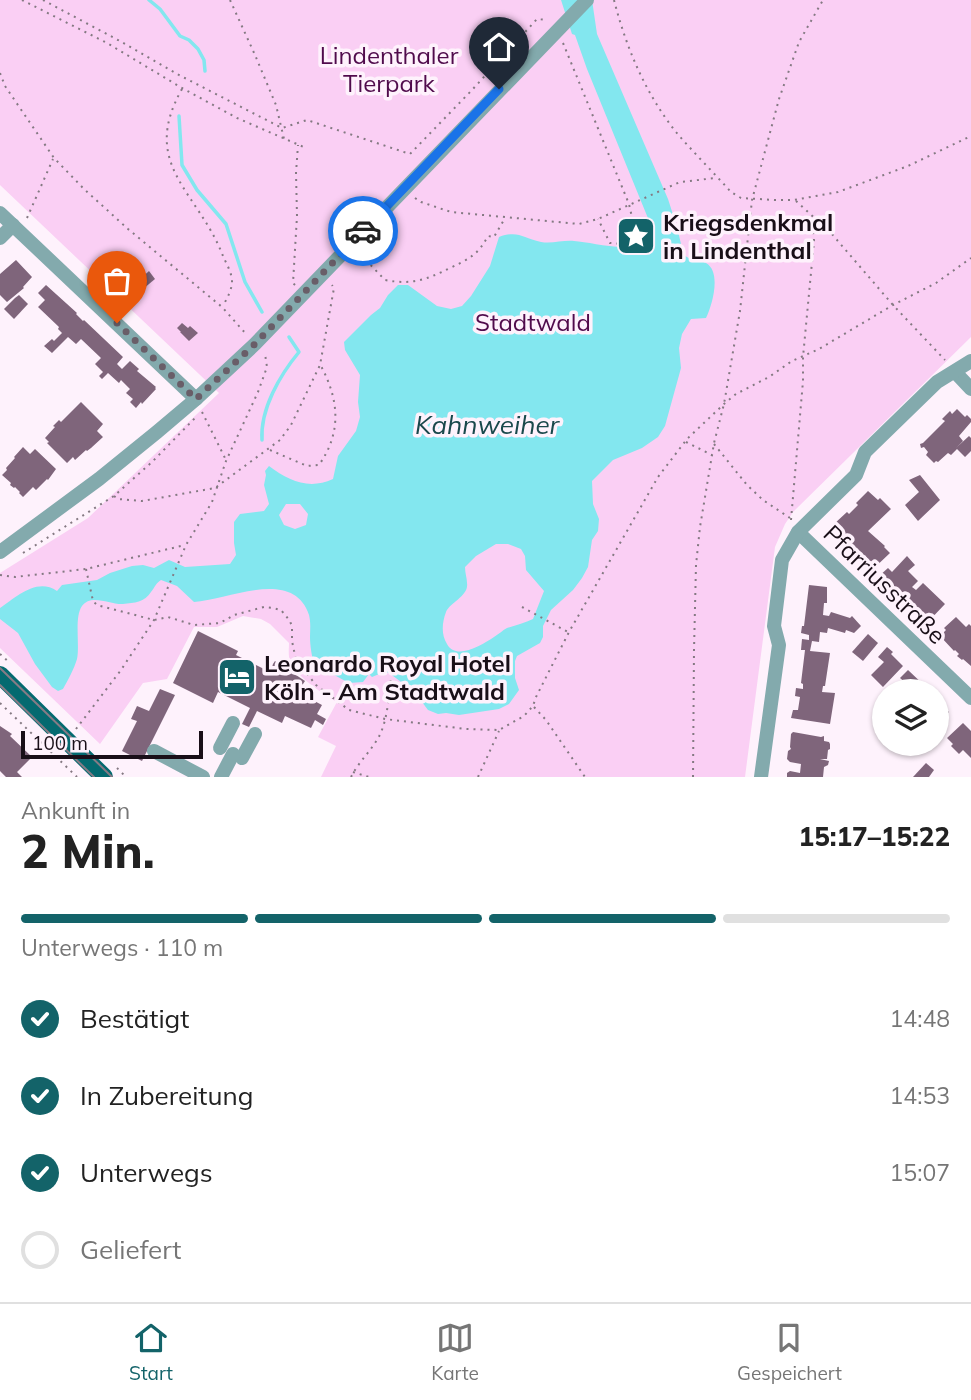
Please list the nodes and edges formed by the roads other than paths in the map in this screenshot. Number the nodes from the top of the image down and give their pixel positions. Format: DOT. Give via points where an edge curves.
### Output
graph roads {
  1 [pos="587,0"];
  2 [pos="0,213"];
  3 [pos="15,227"];
  4 [pos="0,238"];
  5 [pos="971,361"];
  6 [pos="955,372"];
  7 [pos="971,389"];
  8 [pos="196,399"];
  9 [pos="798,532"];
  10 [pos="0,552"];
  11 [pos="0,675"];
  12 [pos="971,698"];
  13 [pos="233,723"];
  14 [pos="255,734"];
  15 [pos="153,751"];
  16 [pos="232,753"];
  17 [pos="104,777"];
  18 [pos="203,777"];
  19 [pos="221,777"];
  20 [pos="761,777"];
  1 -- 8 [label="street" via="255,344"];
  2 -- 3 [label="street"];
  3 -- 4 [label="street"];
  3 -- 8 [label="street"];
  5 -- 6 [label="street"];
  6 -- 7 [label="street"];
  6 -- 9 [label="street" via="937,382 865,452 856,475"];
  8 -- 10 [label="street"];
  9 -- 12 [label="street, Pfarriusstraße"];
  9 -- 20 [label="street" via="782,560 774,626 779,645"];
  11 -- 17 [label="main road"];
  13 -- 16 [label="street"];
  14 -- 16 [label="street"];
  15 -- 18 [label="street"];
  16 -- 19 [label="street"];
}
